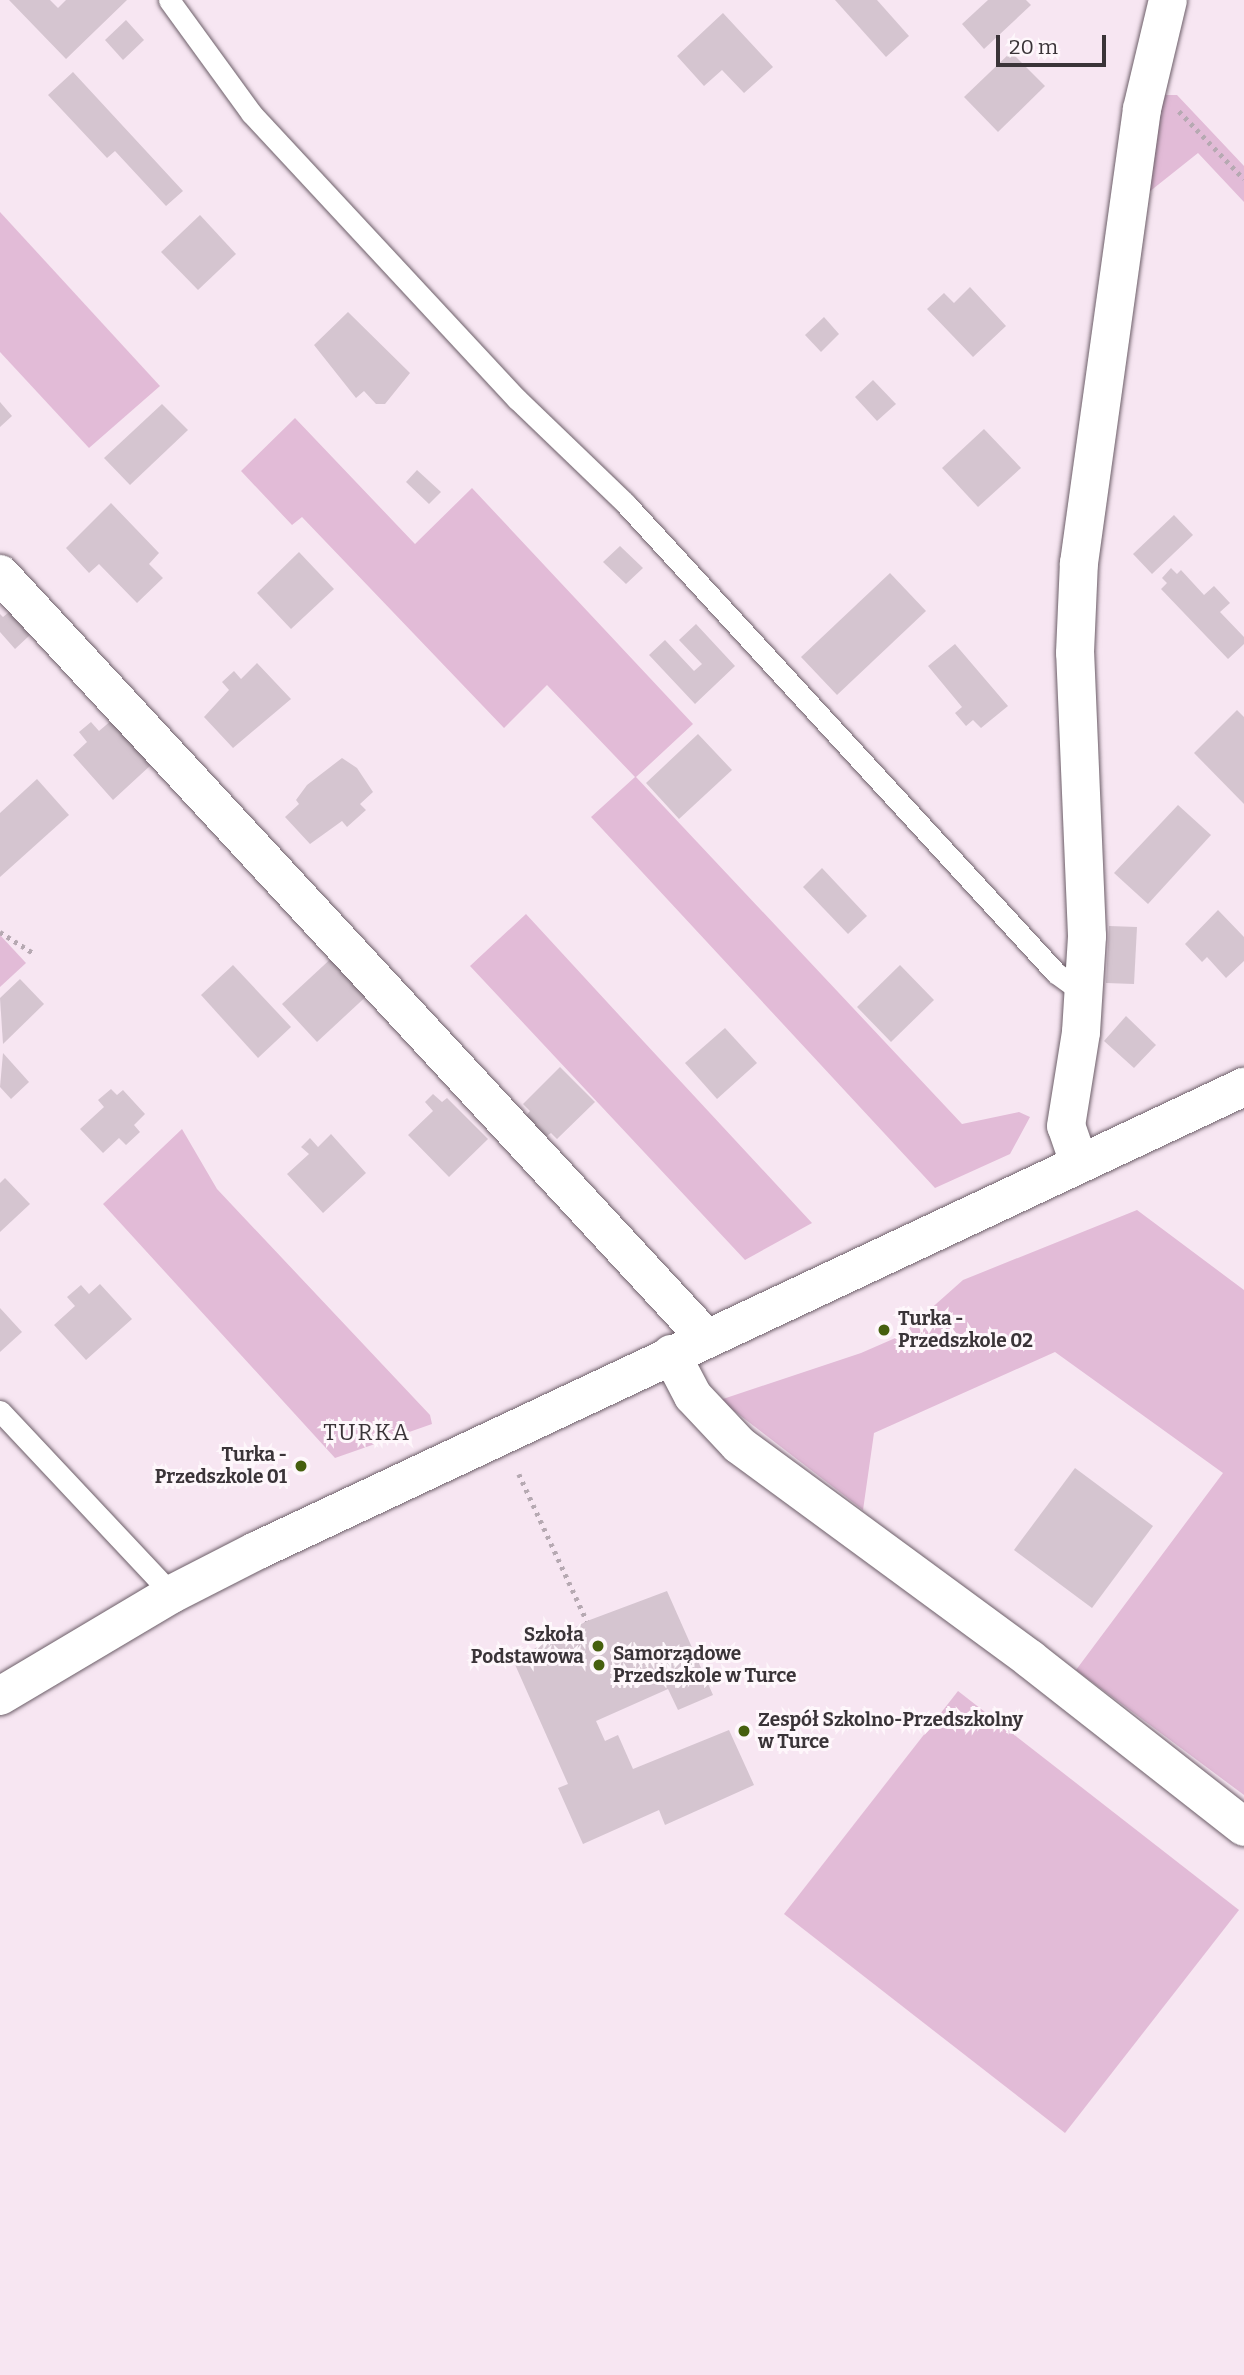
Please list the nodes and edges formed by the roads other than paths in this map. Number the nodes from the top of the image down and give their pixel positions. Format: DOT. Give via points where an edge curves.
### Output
graph roads {
  1 [pos="169,0"];
  2 [pos="1168,0"];
  3 [pos="0,574"];
  4 [pos="1084,993"];
  5 [pos="1244,1087"];
  6 [pos="1079,1163"];
  7 [pos="706,1338"];
  8 [pos="671,1354"];
  9 [pos="0,1411"];
  10 [pos="172,1594"];
  11 [pos="0,1696"];
  12 [pos="1244,1827"];
  1 -- 4 [label="lane" via="251,113 517,399 625,503 1056,973"];
  2 -- 4 [label="street" via="1147,77 1079,563 1075,653 1086,815"];
  3 -- 7 [label="street"];
  4 -- 6 [label="street" via="1066,1126"];
  5 -- 6 [label="street"];
  6 -- 7 [label="street"];
  7 -- 8 [label="street"];
  8 -- 10 [label="street"];
  8 -- 12 [label="street" via="693,1396 739,1445 1030,1658"];
  9 -- 10 [label="lane"];
  10 -- 11 [label="street"];
}
